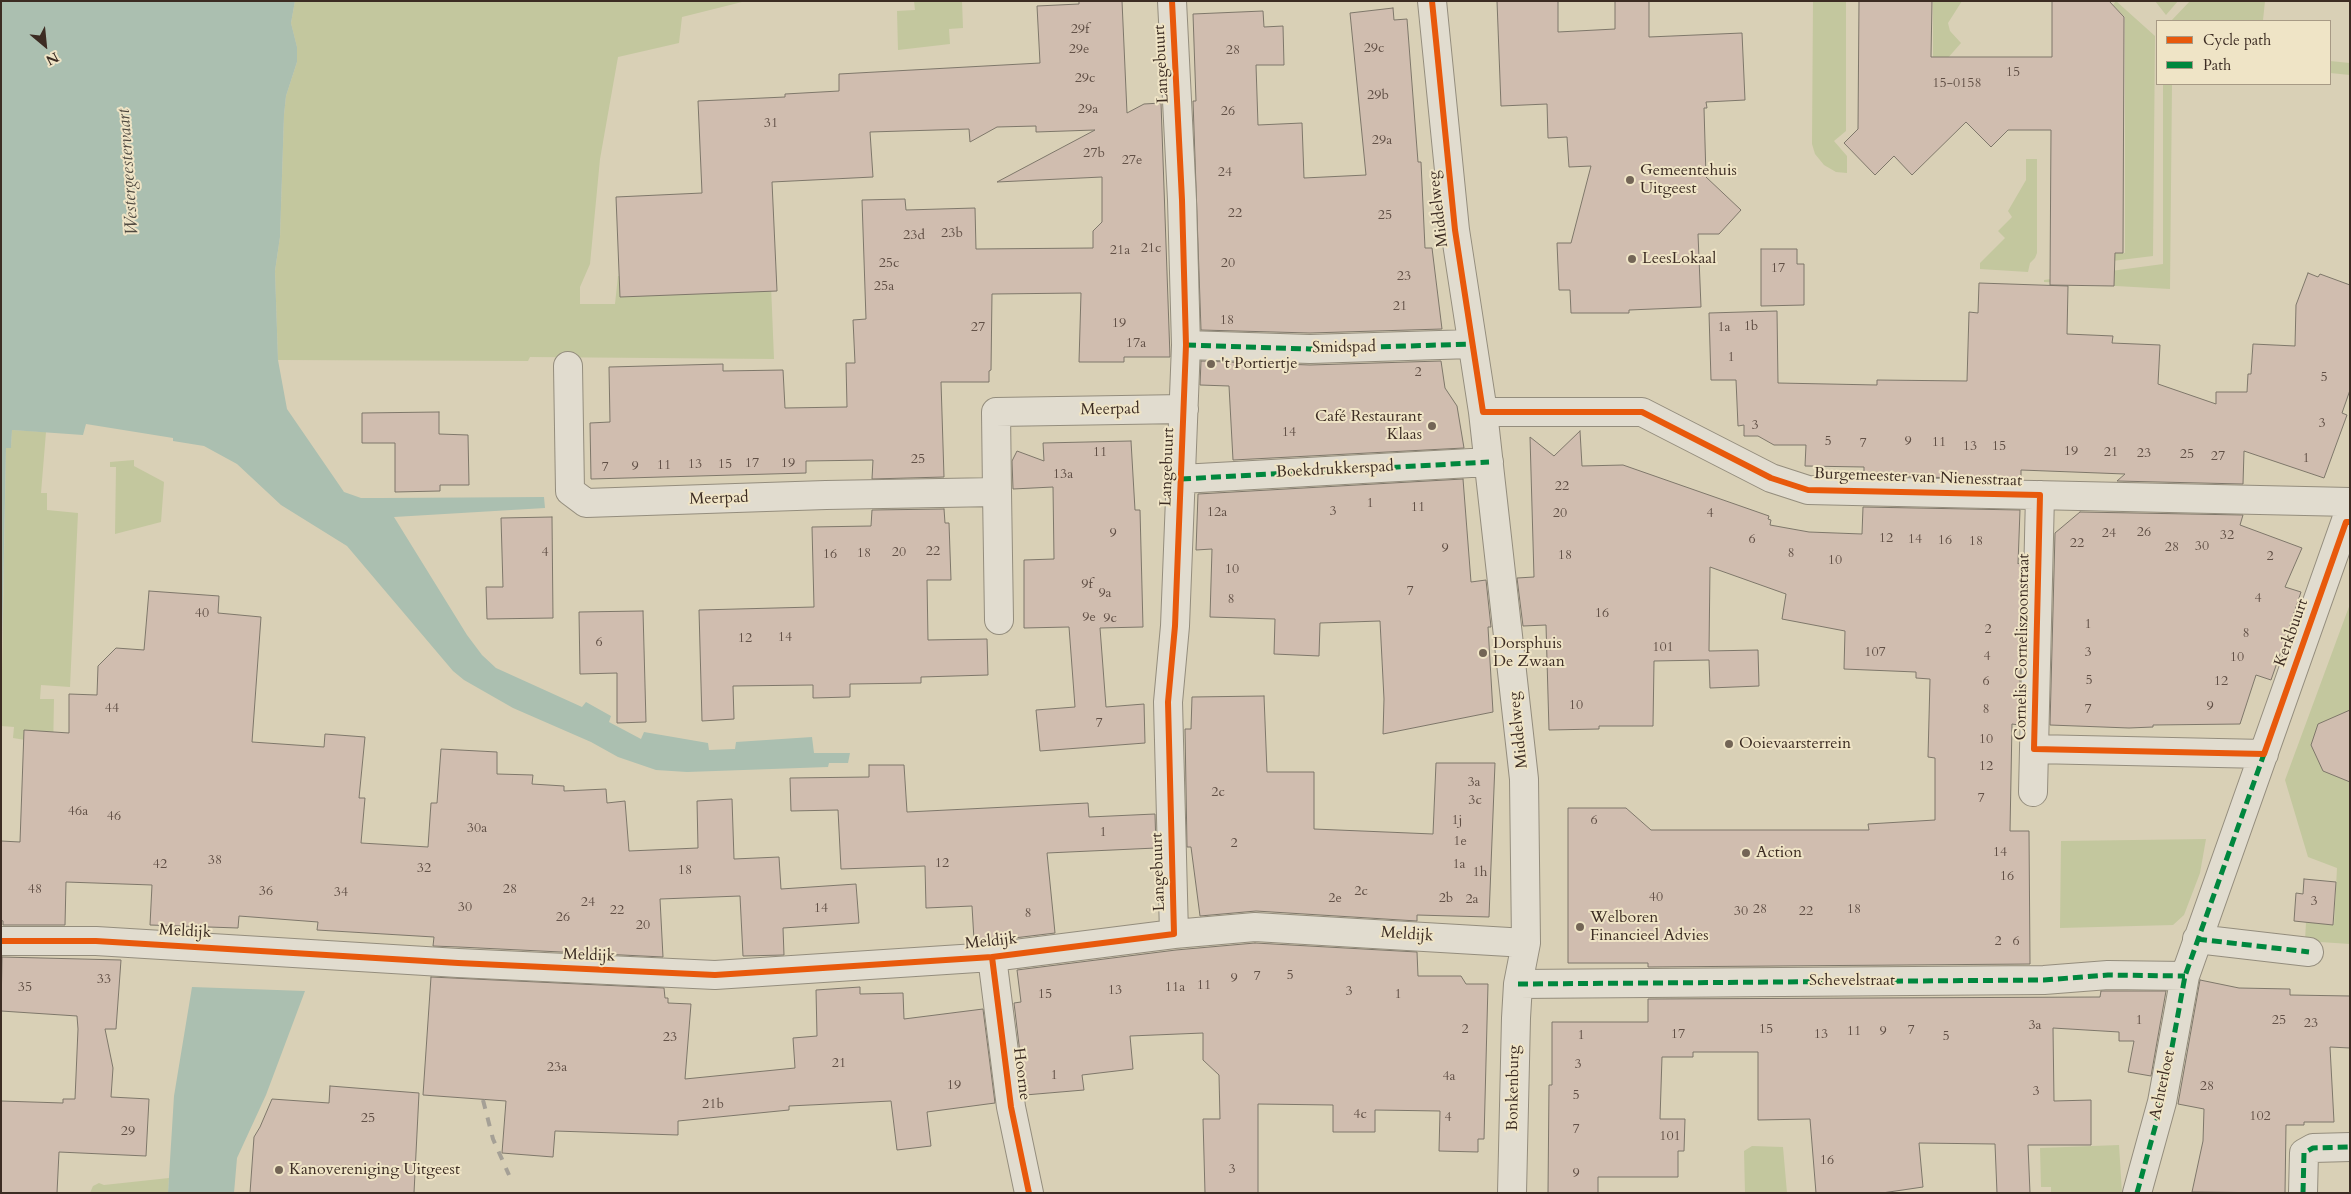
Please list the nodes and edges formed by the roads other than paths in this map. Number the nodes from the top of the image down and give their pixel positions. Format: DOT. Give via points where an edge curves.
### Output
graph roads {
  1 [pos="1172,1"];
  2 [pos="1432,1"];
  3 [pos="1472,344"];
  4 [pos="1186,345"];
  5 [pos="568,366"];
  6 [pos="1184,409"];
  7 [pos="1483,412"];
  8 [pos="1489,462"];
  9 [pos="1181,479"];
  10 [pos="997,492"];
  11 [pos="2040,495"];
  12 [pos="2349,514"];
  13 [pos="999,620"];
  14 [pos="2034,749"];
  15 [pos="2264,754"];
  16 [pos="2033,792"];
  17 [pos="1174,934"];
  18 [pos="2197,939"];
  19 [pos="1,941"];
  20 [pos="1526,943"];
  21 [pos="2309,952"];
  22 [pos="992,957"];
  23 [pos="2185,976"];
  24 [pos="1518,984"];
  25 [pos="2350,1147"];
  26 [pos="1029,1193"];
  27 [pos="1512,1193"];
  28 [pos="2137,1193"];
  29 [pos="2304,1193"];
  1 -- 4 [label="street, Langebuurt"];
  2 -- 3 [label="street, Middelweg" via="1454,220"];
  3 -- 4 [label="street, Smidspad" via="1310,349"];
  3 -- 7 [label="street, Middelweg"];
  4 -- 6 [label="street, Langebuurt"];
  5 -- 10 [label="street, Meerpad" via="570,491 586,504"];
  6 -- 9 [label="street, Langebuurt"];
  6 -- 10 [label="street, Meerpad" via="996,412"];
  7 -- 8 [label="street, Middelweg"];
  7 -- 11 [label="street, Burgemeester van Nienesstraat" via="1642,412 1770,478 1808,490"];
  8 -- 9 [label="street, Boekdrukkerspad"];
  8 -- 20 [label="street, Middelweg" via="1524,779"];
  9 -- 17 [label="street, Langebuurt" via="1175,626 1168,702"];
  10 -- 13 [label="street, Meerpad"];
  11 -- 12 [label="street, Burgemeester van Nienesstraat"];
  11 -- 14 [label="street, Cornelis Corneliszoonstraat"];
  12 -- 15 [label="street, Kerkbuurt"];
  14 -- 15 [label="street, Cornelis Corneliszoonstraat"];
  14 -- 16 [label="street, Cornelis Corneliszoonstraat"];
  15 -- 18 [label="street, Kerkbuurt"];
  17 -- 20 [label="street, Meldijk" via="1255,927"];
  17 -- 22 [label="street, Meldijk"];
  18 -- 21 [label="street"];
  18 -- 23 [label="street, Kerkbuurt"];
  19 -- 22 [label="street, Meldijk" via="96,941 715,975"];
  20 -- 24 [label="street, Middelweg"];
  22 -- 26 [label="street, Hoorne" via="1011,1107"];
  23 -- 24 [label="street, Schevelstraat"];
  23 -- 28 [label="street, Achterloet" via="2162,1102"];
  24 -- 27 [label="street, Bonkenburg"];
  25 -- 29 [label="street" via="2313,1148 2304,1154"];
}
